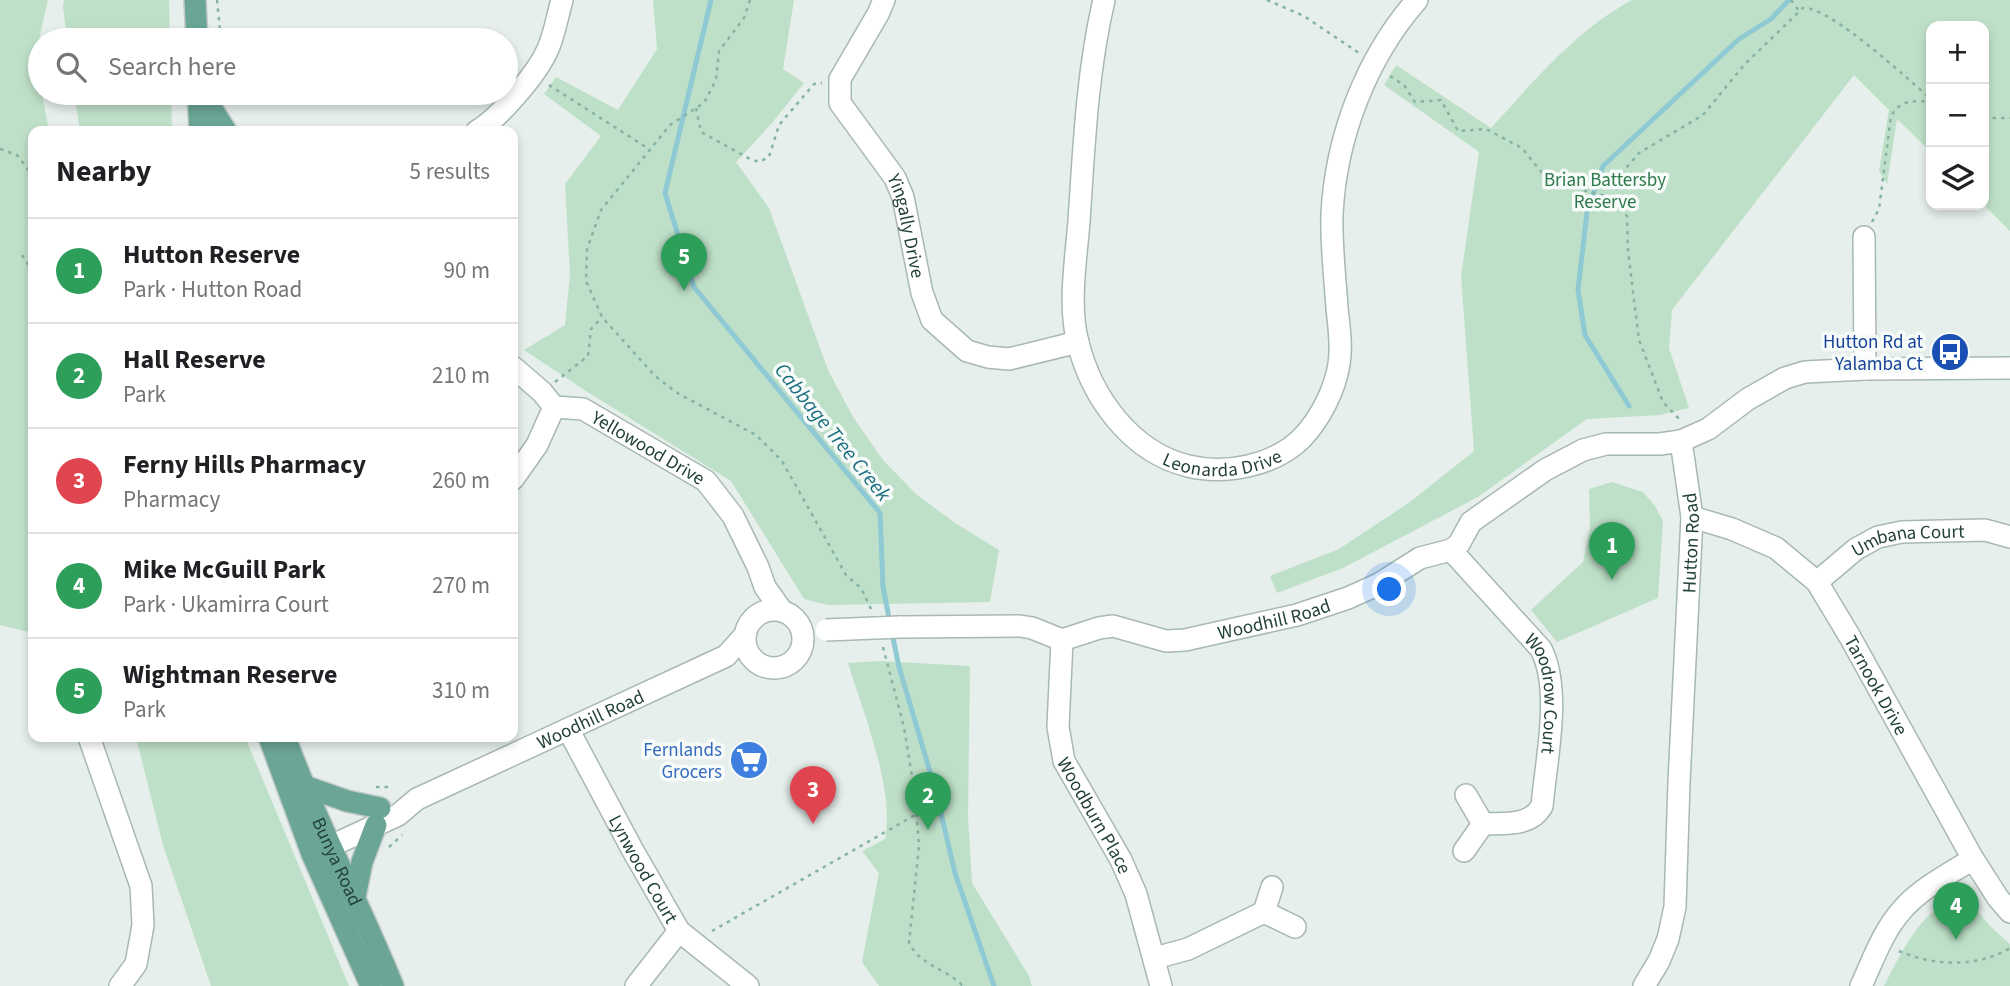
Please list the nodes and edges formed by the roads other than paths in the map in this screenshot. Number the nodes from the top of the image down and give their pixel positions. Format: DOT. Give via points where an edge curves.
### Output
graph roads {
  1 [pos="195,0"];
  2 [pos="562,0"];
  3 [pos="884,0"];
  4 [pos="1104,0"];
  5 [pos="1417,0"];
  6 [pos="196,28"];
  7 [pos="518,91"];
  8 [pos="200,105"];
  9 [pos="208,105"];
  10 [pos="505,105"];
  11 [pos="200,126"];
  12 [pos="223,126"];
  13 [pos="485,126"];
  14 [pos="1864,237"];
  15 [pos="1078,342"];
  16 [pos="2010,368"];
  17 [pos="1865,369"];
  18 [pos="518,372"];
  19 [pos="548,400"];
  20 [pos="1681,432"];
  21 [pos="518,471"];
  22 [pos="1692,517"];
  23 [pos="2010,537"];
  24 [pos="1451,550"];
  25 [pos="1817,582"];
  26 [pos="771,612"];
  27 [pos="802,634"];
  28 [pos="745,635"];
  29 [pos="1062,640"];
  30 [pos="726,656"];
  31 [pos="750,656"];
  32 [pos="568,729"];
  33 [pos="91,742"];
  34 [pos="271,742"];
  35 [pos="287,742"];
  36 [pos="304,786"];
  37 [pos="1466,795"];
  38 [pos="378,817"];
  39 [pos="1483,824"];
  40 [pos="319,844"];
  41 [pos="1464,851"];
  42 [pos="1973,859"];
  43 [pos="1272,887"];
  44 [pos="355,897"];
  45 [pos="1264,912"];
  46 [pos="2010,912"];
  47 [pos="1294,927"];
  48 [pos="686,937"];
  49 [pos="1155,958"];
  50 [pos="120,986"];
  51 [pos="371,986"];
  52 [pos="393,986"];
  53 [pos="636,986"];
  54 [pos="748,986"];
  55 [pos="1161,986"];
  56 [pos="1644,986"];
  57 [pos="1861,986"];
  1 -- 6 [label="main road"];
  2 -- 7 [label="street" via="548,51"];
  3 -- 15 [label="street, Yingally Drive" via="839,79 840,103 886,163 904,197 922,293 932,320 967,351 988,357 1009,359"];
  4 -- 15 [label="street, Leonarda Drive" via="1094,43 1080,204 1074,310"];
  5 -- 15 [label="street, Leonarda Drive" via="1374,64 1346,133 1332,212 1339,364 1331,393 1300,439 1282,452 1232,470 1202,470 1157,455 1138,442 1104,403"];
  8 -- 11 [label="main road"];
  9 -- 12 [label="main road"];
  10 -- 13 [label="street"];
  14 -- 17 [label="street"];
  16 -- 17 [label="street"];
  17 -- 20 [label="street" via="1805,372 1785,378 1708,429"];
  18 -- 19 [label="street"];
  19 -- 21 [label="street" via="537,445"];
  19 -- 26 [label="street, Yellowood Drive" via="583,409 706,481 733,516 758,567"];
  20 -- 22 [label="street, Hutton Road"];
  20 -- 24 [label="street" via="1660,444 1606,444 1583,450 1545,470 1471,522"];
  22 -- 25 [label="street, Tarnook Drive" via="1732,528 1776,548"];
  22 -- 56 [label="street, Hutton Road" via="1675,907 1668,939"];
  23 -- 25 [label="street, Umbana Court" via="1985,530 1878,537"];
  24 -- 29 [label="street, Woodhill Road" via="1420,558 1379,584 1297,615 1185,640 1158,639 1113,626"];
  24 -- 39 [label="street, Woodrow Court" via="1542,649 1553,690 1542,806 1525,821"];
  25 -- 42 [label="street, Tarnook Drive"];
  26 -- 27 [label="street" via="796,620"];
  26 -- 28 [label="street, Woodhill Road" via="753,619"];
  27 -- 29 [label="street, Woodhill Road, bridge" via="1020,626"];
  27 -- 31 [label="street, Woodhill Road" via="797,658 783,667 768,668"];
  28 -- 30 [label="street, Woodhill Road"];
  28 -- 31 [label="street"];
  29 -- 49 [label="street, Woodburn Place" via="1058,727 1063,761 1121,860"];
  30 -- 31 [label="street, Woodhill Road"];
  30 -- 32 [label="street, Woodhill Road"];
  32 -- 38 [label="street, Woodhill Road" via="417,799 398,815"];
  32 -- 48 [label="street, Lynwood Court" via="632,849"];
  33 -- 50 [label="street" via="141,886 144,925 136,964"];
  34 -- 40 [label="main road, Bunya Road"];
  35 -- 36 [label="main road, Bunya Road"];
  36 -- 38 [label="main road"];
  36 -- 40 [label="main road, Bunya Road"];
  37 -- 39 [label="street"];
  38 -- 40 [label="street, Woodhill Road"];
  38 -- 44 [label="main road"];
  39 -- 41 [label="street"];
  40 -- 44 [label="main road, Bunya Road"];
  40 -- 51 [label="main road, Bunya Road"];
  42 -- 46 [label="street, Tarnook Drive"];
  42 -- 57 [label="street" via="1902,909"];
  43 -- 45 [label="street"];
  44 -- 52 [label="main road, Bunya Road"];
  45 -- 47 [label="street"];
  45 -- 49 [label="street" via="1188,949"];
  48 -- 53 [label="street"];
  48 -- 54 [label="street, Lynwood Court"];
  49 -- 55 [label="street, Woodburn Place"];
}
